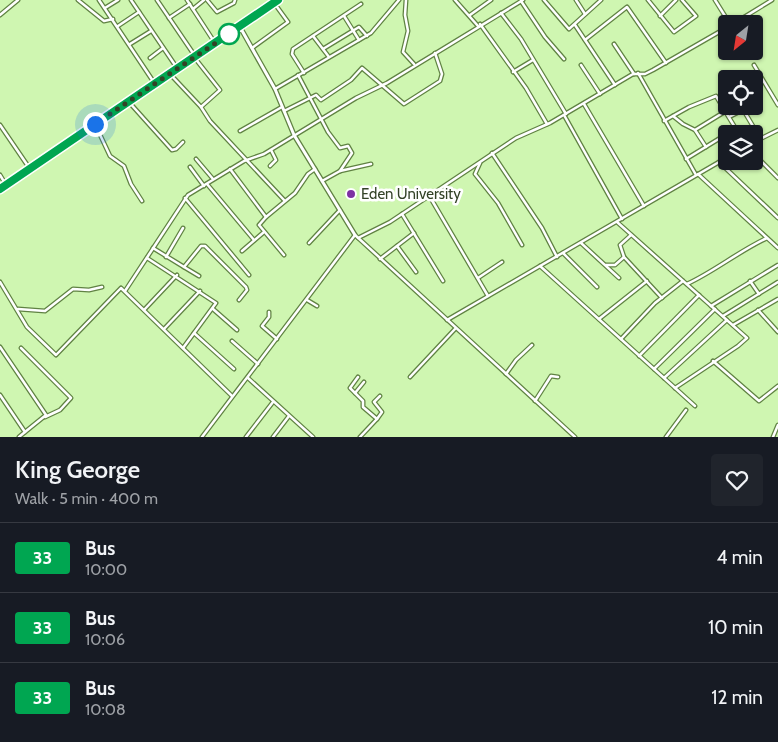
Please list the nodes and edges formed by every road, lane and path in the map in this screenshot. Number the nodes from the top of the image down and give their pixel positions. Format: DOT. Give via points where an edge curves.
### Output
graph roads {
  1 [pos="18,0"];
  2 [pos="78,0"];
  3 [pos="99,0"];
  4 [pos="118,0"];
  5 [pos="131,0"];
  6 [pos="157,0"];
  7 [pos="187,0"];
  8 [pos="206,0"];
  9 [pos="234,0"];
  10 [pos="399,0"];
  11 [pos="406,0"];
  12 [pos="455,0"];
  13 [pos="491,0"];
  14 [pos="522,0"];
  15 [pos="544,0"];
  16 [pos="576,0"];
  17 [pos="601,0"];
  18 [pos="648,0"];
  19 [pos="676,0"];
  20 [pos="682,0"];
  21 [pos="688,0"];
  22 [pos="715,0"];
  23 [pos="770,0"];
  24 [pos="275,1"];
  25 [pos="685,3"];
  26 [pos="190,4"];
  27 [pos="361,4"];
  28 [pos="105,8"];
  29 [pos="193,8"];
  30 [pos="139,12"];
  31 [pos="501,13"];
  32 [pos="585,14"];
  33 [pos="0,15"];
  34 [pos="469,15"];
  35 [pos="726,15"];
  36 [pos="746,15"];
  37 [pos="344,16"];
  38 [pos="660,16"];
  39 [pos="169,18"];
  40 [pos="113,19"];
  41 [pos="479,25"];
  42 [pos="575,25"];
  43 [pos="118,26"];
  44 [pos="239,27"];
  45 [pos="353,30"];
  46 [pos="151,31"];
  47 [pos="718,33"];
  48 [pos="313,36"];
  49 [pos="367,36"];
  50 [pos="360,40"];
  51 [pos="585,40"];
  52 [pos="215,43"];
  53 [pos="130,44"];
  54 [pos="614,44"];
  55 [pos="163,48"];
  56 [pos="252,48"];
  57 [pos="323,49"];
  58 [pos="435,53"];
  59 [pos="194,56"];
  60 [pos="329,57"];
  61 [pos="150,58"];
  62 [pos="564,59"];
  63 [pos="532,60"];
  64 [pos="666,63"];
  65 [pos="414,64"];
  66 [pos="582,65"];
  67 [pos="754,65"];
  68 [pos="177,68"];
  69 [pos="513,72"];
  70 [pos="169,73"];
  71 [pos="304,73"];
  72 [pos="636,73"];
  73 [pos="298,75"];
  74 [pos="155,84"];
  75 [pos="380,85"];
  76 [pos="615,85"];
  77 [pos="274,89"];
  78 [pos="600,94"];
  79 [pos="310,98"];
  80 [pos="718,100"];
  81 [pos="128,101"];
  82 [pos="583,104"];
  83 [pos="778,105"];
  84 [pos="201,107"];
  85 [pos="283,109"];
  86 [pos="565,114"];
  87 [pos="719,115"];
  88 [pos="732,115"];
  89 [pos="673,116"];
  90 [pos="729,117"];
  91 [pos="320,119"];
  92 [pos="664,121"];
  93 [pos="95,124"];
  94 [pos="547,124"];
  95 [pos="0,125"];
  96 [pos="733,125"];
  97 [pos="695,130"];
  98 [pos="778,130"];
  99 [pos="240,131"];
  100 [pos="294,135"];
  101 [pos="763,137"];
  102 [pos="718,138"];
  103 [pos="183,142"];
  104 [pos="706,147"];
  105 [pos="271,150"];
  106 [pos="492,153"];
  107 [pos="196,159"];
  108 [pos="686,159"];
  109 [pos="246,160"];
  110 [pos="481,162"];
  111 [pos="718,163"];
  112 [pos="763,163"];
  113 [pos="371,164"];
  114 [pos="270,166"];
  115 [pos="190,167"];
  116 [pos="30,169"];
  117 [pos="315,169"];
  118 [pos="230,170"];
  119 [pos="340,170"];
  120 [pos="727,170"];
  121 [pos="0,175"];
  122 [pos="697,175"];
  123 [pos="778,177"];
  124 [pos="213,179"];
  125 [pos="322,181"];
  126 [pos="6,185"];
  127 [pos="205,185"];
  128 [pos="0,189"];
  129 [pos="430,197"];
  130 [pos="185,198"];
  131 [pos="284,200"];
  132 [pos="142,201"];
  133 [pos="644,206"];
  134 [pos="340,210"];
  135 [pos="402,214"];
  136 [pos="266,217"];
  137 [pos="778,218"];
  138 [pos="622,219"];
  139 [pos="617,222"];
  140 [pos="183,228"];
  141 [pos="264,232"];
  142 [pos="414,233"];
  143 [pos="631,235"];
  144 [pos="357,237"];
  145 [pos="767,238"];
  146 [pos="254,240"];
  147 [pos="581,242"];
  148 [pos="309,243"];
  149 [pos="522,245"];
  150 [pos="397,246"];
  151 [pos="153,248"];
  152 [pos="778,248"];
  153 [pos="242,251"];
  154 [pos="563,253"];
  155 [pos="284,255"];
  156 [pos="557,256"];
  157 [pos="166,257"];
  158 [pos="624,257"];
  159 [pos="147,258"];
  160 [pos="380,260"];
  161 [pos="502,262"];
  162 [pos="606,265"];
  163 [pos="778,265"];
  164 [pos="540,266"];
  165 [pos="184,267"];
  166 [pos="416,272"];
  167 [pos="250,275"];
  168 [pos="177,276"];
  169 [pos="199,276"];
  170 [pos="478,278"];
  171 [pos="619,278"];
  172 [pos="443,281"];
  173 [pos="647,281"];
  174 [pos="683,281"];
  175 [pos="750,281"];
  176 [pos="0,282"];
  177 [pos="778,282"];
  178 [pos="687,284"];
  179 [pos="102,287"];
  180 [pos="597,287"];
  181 [pos="126,291"];
  182 [pos="200,291"];
  183 [pos="759,294"];
  184 [pos="699,295"];
  185 [pos="488,296"];
  186 [pos="662,298"];
  187 [pos="778,299"];
  188 [pos="239,300"];
  189 [pos="307,300"];
  190 [pos="317,306"];
  191 [pos="711,306"];
  192 [pos="17,309"];
  193 [pos="715,309"];
  194 [pos="144,310"];
  195 [pos="212,310"];
  196 [pos="758,310"];
  197 [pos="269,312"];
  198 [pos="723,316"];
  199 [pos="599,319"];
  200 [pos="447,320"];
  201 [pos="727,320"];
  202 [pos="733,325"];
  203 [pos="164,329"];
  204 [pos="456,329"];
  205 [pos="237,330"];
  206 [pos="778,332"];
  207 [pos="194,333"];
  208 [pos="277,339"];
  209 [pos="621,339"];
  210 [pos="232,341"];
  211 [pos="532,345"];
  212 [pos="0,347"];
  213 [pos="21,348"];
  214 [pos="183,348"];
  215 [pos="639,356"];
  216 [pos="714,361"];
  217 [pos="258,364"];
  218 [pos="234,369"];
  219 [pos="654,369"];
  220 [pos="506,374"];
  221 [pos="358,377"];
  222 [pos="410,377"];
  223 [pos="558,377"];
  224 [pos="248,378"];
  225 [pos="664,378"];
  226 [pos="364,382"];
  227 [pos="778,386"];
  228 [pos="675,388"];
  229 [pos="355,393"];
  230 [pos="0,395"];
  231 [pos="380,396"];
  232 [pos="233,397"];
  233 [pos="535,401"];
  234 [pos="273,402"];
  235 [pos="695,406"];
  236 [pos="686,410"];
  237 [pos="290,416"];
  238 [pos="45,417"];
  239 [pos="377,419"];
  240 [pos="778,425"];
  241 [pos="25,432"];
  242 [pos="19,437"];
  243 [pos="202,437"];
  244 [pos="246,437"];
  245 [pos="273,437"];
  246 [pos="313,437"];
  247 [pos="360,437"];
  248 [pos="575,437"];
  249 [pos="666,437"];
  250 [pos="773,437"];
  1 -- 33 [label="street"];
  2 -- 40 [label="street" via="104,21"];
  3 -- 28 [label="street"];
  4 -- 28 [label="street"];
  5 -- 30 [label="street"];
  6 -- 39 [label="street"];
  7 -- 26 [label="street"];
  8 -- 9 [label="street" via="218,12"];
  8 -- 29 [label="street"];
  10 -- 49 [label="street"];
  11 -- 65 [label="street" via="404,15 408,32 403,52"];
  12 -- 34 [label="street"];
  13 -- 34 [label="street"];
  14 -- 31 [label="street"];
  14 -- 62 [label="street" via="544,36"];
  15 -- 42 [label="street" via="568,29"];
  16 -- 32 [label="street"];
  17 -- 32 [label="street"];
  18 -- 38 [label="street"];
  19 -- 38 [label="street"];
  20 -- 25 [label="street"];
  21 -- 25 [label="street"];
  22 -- 35 [label="street"];
  23 -- 36 [label="street"];
  24 -- 44 [label="street"];
  24 -- 56 [label="street" via="288,22"];
  25 -- 38 [label="street" via="696,17 676,32"];
  26 -- 29 [label="street"];
  26 -- 39 [label="street"];
  27 -- 37 [label="street"];
  28 -- 40 [label="street"];
  29 -- 52 [label="street"];
  30 -- 43 [label="street"];
  30 -- 46 [label="street"];
  31 -- 41 [label="street"];
  31 -- 63 [label="street"];
  32 -- 42 [label="street"];
  34 -- 41 [label="street"];
  37 -- 45 [label="street"];
  37 -- 48 [label="street"];
  39 -- 59 [label="street"];
  40 -- 43 [label="street"];
  41 -- 58 [label="street"];
  41 -- 69 [label="street"];
  42 -- 51 [label="street"];
  43 -- 53 [label="street"];
  44 -- 52 [label="street"];
  44 -- 56 [label="street"];
  45 -- 49 [label="street" via="360,27"];
  45 -- 50 [label="street"];
  45 -- 57 [label="street"];
  46 -- 53 [label="street"];
  46 -- 55 [label="street"];
  47 -- 64 [label="street"];
  48 -- 57 [label="street"];
  48 -- 71 [label="street" via="291,52"];
  49 -- 50 [label="street"];
  50 -- 60 [label="street"];
  51 -- 64 [label="street" via="627,7"];
  51 -- 76 [label="street"];
  52 -- 59 [label="street"];
  53 -- 74 [label="street"];
  54 -- 72 [label="street"];
  55 -- 61 [label="street"];
  55 -- 68 [label="street"];
  56 -- 77 [label="street"];
  57 -- 60 [label="street"];
  58 -- 65 [label="street"];
  58 -- 75 [label="street" via="442,74 440,80 405,104"];
  59 -- 68 [label="street"];
  59 -- 84 [label="street" via="220,90"];
  60 -- 71 [label="street"];
  63 -- 69 [label="street"];
  63 -- 86 [label="street"];
  64 -- 72 [label="street" via="647,73"];
  65 -- 75 [label="street"];
  66 -- 78 [label="street"];
  67 -- 83 [label="street"];
  68 -- 70 [label="street"];
  69 -- 94 [label="street"];
  70 -- 74 [label="street"];
  70 -- 84 [label="street"];
  71 -- 73 [label="street"];
  72 -- 76 [label="street"];
  72 -- 92 [label="street"];
  73 -- 77 [label="street"];
  73 -- 79 [label="street"];
  74 -- 81 [label="street"];
  75 -- 79 [label="street" via="362,68 328,96 321,100 317,95"];
  75 -- 91 [label="street"];
  76 -- 78 [label="street"];
  77 -- 85 [label="street"];
  78 -- 82 [label="street"];
  79 -- 85 [label="street"];
  79 -- 91 [label="street"];
  80 -- 89 [label="street" via="715,96"];
  81 -- 93 [label="street"];
  81 -- 103 [label="street" via="172,150"];
  82 -- 86 [label="street"];
  82 -- 133 [label="street"];
  84 -- 109 [label="street"];
  85 -- 99 [label="street"];
  85 -- 100 [label="street"];
  86 -- 94 [label="street"];
  86 -- 138 [label="street"];
  87 -- 97 [label="street"];
  88 -- 90 [label="street"];
  89 -- 92 [label="street"];
  89 -- 97 [label="street"];
  90 -- 96 [label="street"];
  91 -- 100 [label="street"];
  91 -- 119 [label="street" via="340,148 348,146 352,153"];
  92 -- 108 [label="street"];
  93 -- 116 [label="street"];
  93 -- 132 [label="street" via="110,156 124,166"];
  94 -- 106 [label="street"];
  95 -- 116 [label="street"];
  97 -- 104 [label="street"];
  98 -- 101 [label="street"];
  100 -- 105 [label="street"];
  100 -- 117 [label="street"];
  102 -- 104 [label="street"];
  104 -- 108 [label="street"];
  105 -- 109 [label="street"];
  105 -- 114 [label="street" via="276,160"];
  106 -- 110 [label="street"];
  106 -- 156 [label="street"];
  107 -- 124 [label="street"];
  108 -- 122 [label="street"];
  109 -- 118 [label="street"];
  109 -- 131 [label="street"];
  110 -- 129 [label="street"];
  110 -- 149 [label="street" via="475,174 498,203"];
  111 -- 122 [label="street"];
  112 -- 123 [label="street"];
  113 -- 119 [label="street"];
  115 -- 127 [label="street"];
  116 -- 126 [label="street"];
  117 -- 125 [label="street"];
  117 -- 131 [label="street" via="297,191"];
  118 -- 124 [label="street"];
  118 -- 136 [label="street"];
  119 -- 125 [label="street"];
  120 -- 137 [label="street"];
  121 -- 126 [label="street"];
  122 -- 133 [label="street"];
  122 -- 145 [label="street"];
  124 -- 127 [label="street"];
  125 -- 134 [label="street"];
  126 -- 128 [label="street"];
  127 -- 130 [label="street"];
  127 -- 146 [label="street"];
  129 -- 135 [label="street"];
  129 -- 170 [label="street"];
  130 -- 151 [label="street"];
  130 -- 167 [label="street"];
  131 -- 136 [label="street"];
  133 -- 138 [label="street"];
  134 -- 144 [label="street"];
  134 -- 148 [label="street"];
  135 -- 142 [label="street"];
  135 -- 144 [label="street" via="375,231"];
  136 -- 141 [label="street" via="259,225"];
  138 -- 139 [label="street"];
  139 -- 143 [label="street"];
  139 -- 147 [label="street"];
  140 -- 157 [label="street"];
  141 -- 146 [label="street"];
  141 -- 155 [label="street"];
  142 -- 150 [label="street"];
  142 -- 172 [label="street"];
  143 -- 158 [label="street" via="620,245"];
  143 -- 174 [label="street"];
  144 -- 160 [label="street"];
  144 -- 189 [label="street"];
  145 -- 152 [label="street"];
  145 -- 178 [label="street"];
  146 -- 153 [label="street"];
  147 -- 154 [label="street"];
  147 -- 162 [label="street"];
  150 -- 160 [label="street"];
  150 -- 166 [label="street"];
  151 -- 157 [label="street"];
  151 -- 159 [label="street"];
  154 -- 156 [label="street"];
  154 -- 180 [label="street"];
  156 -- 164 [label="street"];
  157 -- 165 [label="street"];
  158 -- 162 [label="street" via="615,265"];
  158 -- 173 [label="street"];
  159 -- 168 [label="street"];
  159 -- 181 [label="street"];
  160 -- 200 [label="street"];
  161 -- 170 [label="street"];
  162 -- 171 [label="street"];
  163 -- 175 [label="street"];
  164 -- 185 [label="street"];
  164 -- 199 [label="street"];
  165 -- 169 [label="street"];
  165 -- 188 [label="street" via="204,246 246,286"];
  168 -- 182 [label="street"];
  168 -- 194 [label="street"];
  170 -- 185 [label="street"];
  173 -- 186 [label="street"];
  173 -- 199 [label="street"];
  174 -- 178 [label="street"];
  174 -- 186 [label="street"];
  175 -- 183 [label="street"];
  175 -- 191 [label="street"];
  176 -- 192 [label="street"];
  177 -- 183 [label="street"];
  178 -- 184 [label="street"];
  179 -- 192 [label="street" via="88,290 73,288 45,311"];
  181 -- 192 [label="street" via="119,288 56,355 26,327"];
  181 -- 194 [label="street"];
  182 -- 195 [label="street" via="216,303"];
  182 -- 203 [label="street"];
  183 -- 198 [label="street"];
  184 -- 191 [label="street"];
  184 -- 215 [label="street"];
  185 -- 200 [label="street"];
  186 -- 209 [label="street"];
  187 -- 196 [label="street"];
  189 -- 190 [label="street"];
  189 -- 208 [label="street"];
  191 -- 193 [label="street"];
  193 -- 198 [label="street"];
  193 -- 219 [label="street"];
  194 -- 203 [label="street"];
  195 -- 205 [label="street"];
  195 -- 207 [label="street"];
  196 -- 202 [label="street"];
  196 -- 206 [label="street"];
  197 -- 208 [label="street" via="262,326"];
  198 -- 201 [label="street"];
  199 -- 209 [label="street"];
  200 -- 204 [label="street"];
  201 -- 202 [label="street"];
  201 -- 225 [label="street"];
  202 -- 216 [label="street" via="747,338"];
  203 -- 214 [label="street"];
  204 -- 220 [label="street"];
  204 -- 222 [label="street"];
  207 -- 214 [label="street"];
  207 -- 218 [label="street"];
  208 -- 217 [label="street"];
  209 -- 215 [label="street"];
  210 -- 217 [label="street"];
  211 -- 220 [label="street"];
  212 -- 238 [label="street"];
  213 -- 238 [label="street" via="71,398 60,410"];
  214 -- 232 [label="street"];
  215 -- 219 [label="street"];
  216 -- 227 [label="street" via="759,401"];
  216 -- 228 [label="street"];
  217 -- 224 [label="street"];
  219 -- 225 [label="street"];
  220 -- 233 [label="street"];
  221 -- 229 [label="street" via="350,387"];
  223 -- 233 [label="street" via="550,377"];
  224 -- 232 [label="street"];
  224 -- 234 [label="street"];
  225 -- 228 [label="street"];
  226 -- 229 [label="street"];
  228 -- 235 [label="street"];
  229 -- 239 [label="street" via="363,401 363,407"];
  230 -- 241 [label="street"];
  231 -- 239 [label="street" via="374,402 382,412"];
  232 -- 243 [label="street"];
  233 -- 248 [label="street"];
  234 -- 237 [label="street"];
  234 -- 244 [label="street"];
  236 -- 249 [label="street"];
  237 -- 245 [label="street"];
  237 -- 246 [label="street"];
  238 -- 241 [label="street"];
  239 -- 247 [label="street"];
  240 -- 250 [label="street"];
  241 -- 242 [label="street"];
}
